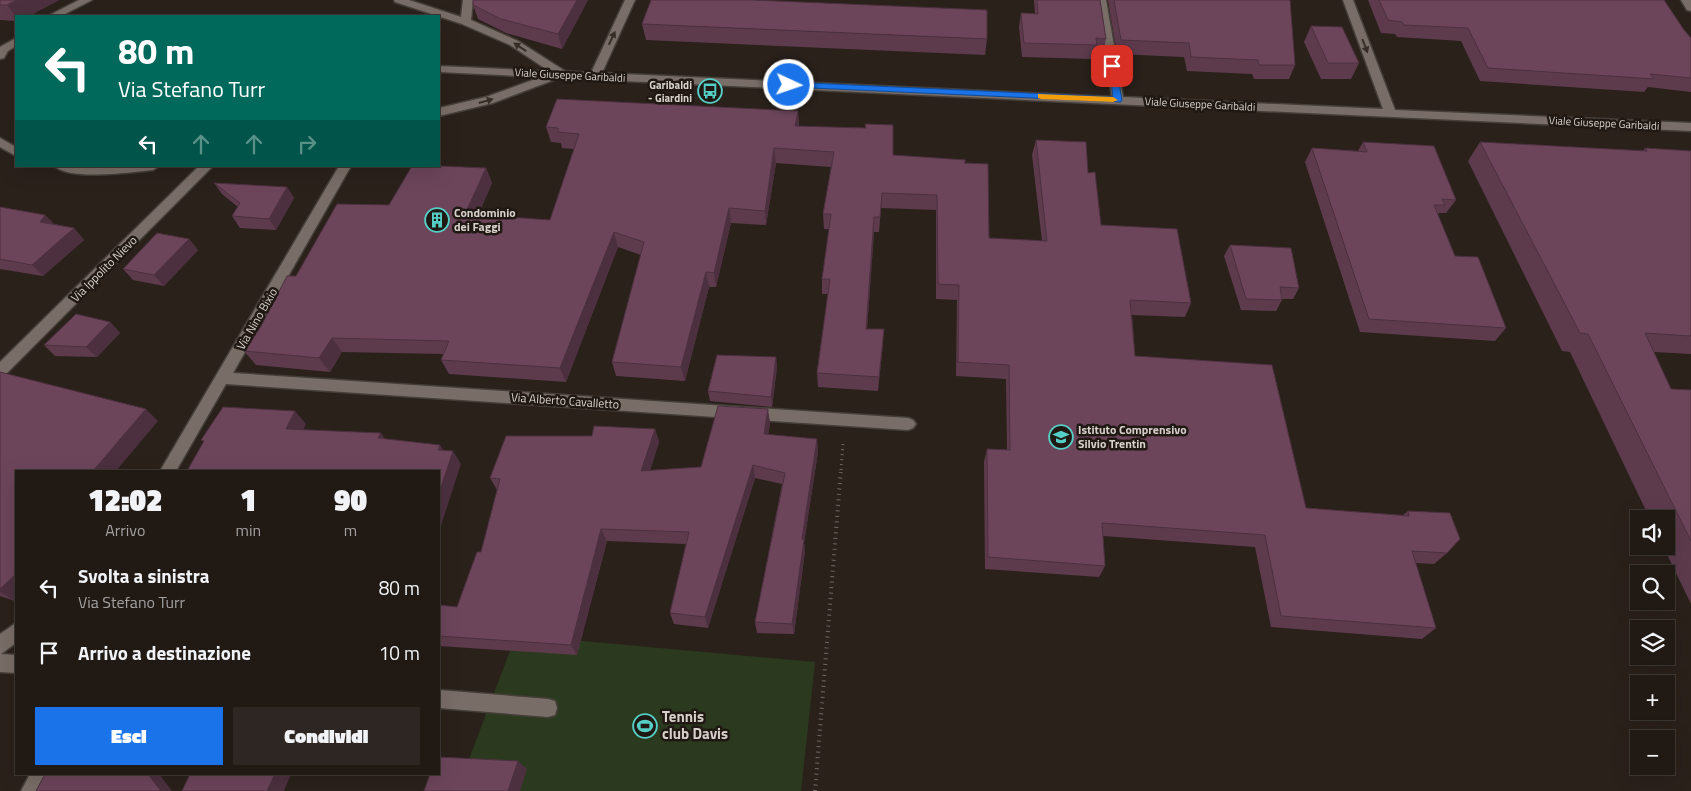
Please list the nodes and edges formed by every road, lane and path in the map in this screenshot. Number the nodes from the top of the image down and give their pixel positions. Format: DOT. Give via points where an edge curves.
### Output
graph roads {
  1 [pos="87,0"];
  2 [pos="399,0"];
  3 [pos="468,0"];
  4 [pos="630,0"];
  5 [pos="1101,0"];
  6 [pos="1348,0"];
  7 [pos="1686,0"];
  8 [pos="1691,8"];
  9 [pos="55,15"];
  10 [pos="466,22"];
  11 [pos="15,42"];
  12 [pos="15,50"];
  13 [pos="1,52"];
  14 [pos="440,69"];
  15 [pos="561,74"];
  16 [pos="595,76"];
  17 [pos="1118,100"];
  18 [pos="440,112"];
  19 [pos="1390,113"];
  20 [pos="1691,126"];
  21 [pos="0,142"];
  22 [pos="15,151"];
  23 [pos="68,167"];
  24 [pos="140,167"];
  25 [pos="206,167"];
  26 [pos="344,167"];
  27 [pos="0,371"];
  28 [pos="223,378"];
  29 [pos="845,420"];
  30 [pos="908,424"];
  31 [pos="169,470"];
  32 [pos="15,633"];
  33 [pos="0,646"];
  34 [pos="0,663"];
  35 [pos="15,664"];
  36 [pos="440,699"];
  37 [pos="548,708"];
  38 [pos="39,775"];
  39 [pos="31,791"];
  40 [pos="815,791"];
  1 -- 9 [label="street"];
  2 -- 10 [label="street"];
  3 -- 10 [label="street"];
  16 -- 4 [label="street, one-way"];
  5 -- 17 [label="street"];
  6 -- 19 [label="street, one-way"];
  7 -- 8 [label="street"];
  15 -- 10 [label="street, one-way" via="514,43"];
  11 -- 13 [label="street"];
  12 -- 13 [label="street"];
  14 -- 15 [label="street, Viale Giuseppe Garibaldi"];
  15 -- 16 [label="street, Viale Giuseppe Garibaldi"];
  18 -- 15 [label="street, one-way" via="489,100"];
  16 -- 17 [label="street, Viale Giuseppe Garibaldi"];
  17 -- 19 [label="street, Viale Giuseppe Garibaldi"];
  19 -- 20 [label="street, Viale Giuseppe Garibaldi"];
  21 -- 22 [label="street"];
  23 -- 24 [label="street" via="90,171"];
  25 -- 27 [label="street, Via Ippolito Nievo"];
  26 -- 28 [label="street, Via Nino Bixio"];
  28 -- 29 [label="street, Via Alberto Cavalletto"];
  28 -- 31 [label="street, Via Nino Bixio"];
  29 -- 30 [label="street, Via Alberto Cavalletto"];
  29 -- 40 [label="path"];
  32 -- 33 [label="street"];
  34 -- 35 [label="street"];
  36 -- 37 [label="street"];
  38 -- 39 [label="street"];
}
